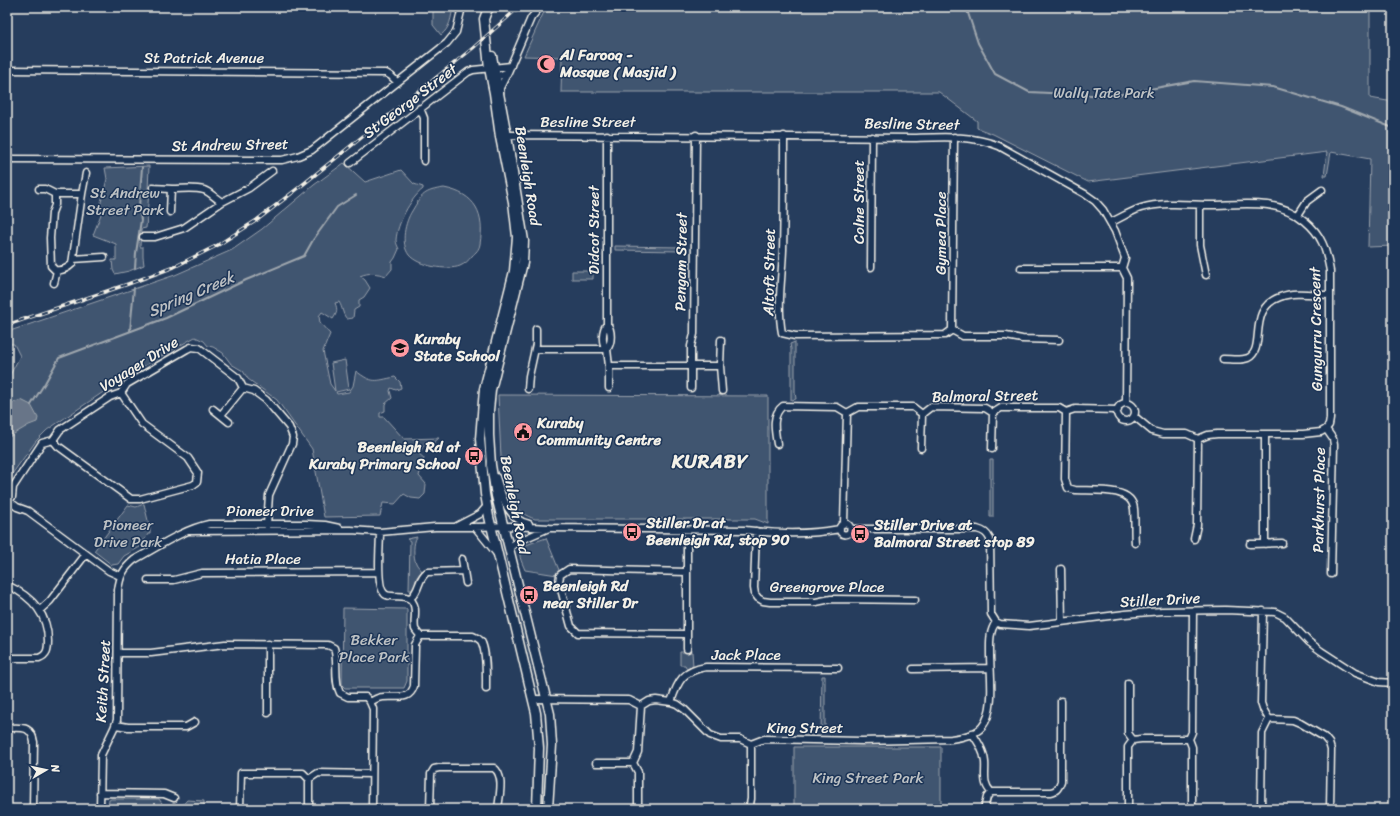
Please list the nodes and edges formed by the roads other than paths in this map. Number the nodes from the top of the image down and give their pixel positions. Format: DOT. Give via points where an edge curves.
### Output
graph roads {
  1 [pos="462,7"];
  2 [pos="490,7"];
  3 [pos="540,7"];
  4 [pos="511,66"];
  5 [pos="491,68"];
  6 [pos="7,70"];
  7 [pos="508,72"];
  8 [pos="496,77"];
  9 [pos="397,82"];
  10 [pos="500,97"];
  11 [pos="420,108"];
  12 [pos="696,135"];
  13 [pos="504,136"];
  14 [pos="607,136"];
  15 [pos="784,136"];
  16 [pos="872,137"];
  17 [pos="954,137"];
  18 [pos="7,159"];
  19 [pos="424,162"];
  20 [pos="350,163"];
  21 [pos="272,171"];
  22 [pos="86,174"];
  23 [pos="153,188"];
  24 [pos="39,189"];
  25 [pos="171,189"];
  26 [pos="1322,190"];
  27 [pos="55,194"];
  28 [pos="82,194"];
  29 [pos="222,202"];
  30 [pos="1200,205"];
  31 [pos="170,212"];
  32 [pos="1298,215"];
  33 [pos="1111,222"];
  34 [pos="143,237"];
  35 [pos="104,257"];
  36 [pos="73,259"];
  37 [pos="871,267"];
  38 [pos="1021,268"];
  39 [pos="1122,268"];
  40 [pos="57,270"];
  41 [pos="1206,275"];
  42 [pos="54,283"];
  43 [pos="1329,295"];
  44 [pos="536,328"];
  45 [pos="952,330"];
  46 [pos="722,340"];
  47 [pos="1059,340"];
  48 [pos="535,349"];
  49 [pos="607,349"];
  50 [pos="1223,359"];
  51 [pos="609,366"];
  52 [pos="691,366"];
  53 [pos="720,366"];
  54 [pos="243,388"];
  55 [pos="609,388"];
  56 [pos="691,388"];
  57 [pos="528,389"];
  58 [pos="722,391"];
  59 [pos="121,393"];
  60 [pos="1126,403"];
  61 [pos="213,409"];
  62 [pos="1118,410"];
  63 [pos="993,412"];
  64 [pos="1066,412"];
  65 [pos="847,413"];
  66 [pos="922,414"];
  67 [pos="221,415"];
  68 [pos="1134,416"];
  69 [pos="229,422"];
  70 [pos="1326,429"];
  71 [pos="1265,434"];
  72 [pos="1198,439"];
  73 [pos="53,440"];
  74 [pos="778,444"];
  75 [pos="921,448"];
  76 [pos="992,449"];
  77 [pos="491,464"];
  78 [pos="8,501"];
  79 [pos="487,506"];
  80 [pos="844,523"];
  81 [pos="267,525"];
  82 [pos="491,526"];
  83 [pos="503,526"];
  84 [pos="456,527"];
  85 [pos="474,527"];
  86 [pos="542,527"];
  87 [pos="550,528"];
  88 [pos="840,529"];
  89 [pos="851,529"];
  90 [pos="351,530"];
  91 [pos="687,530"];
  92 [pos="190,531"];
  93 [pos="756,531"];
  94 [pos="380,532"];
  95 [pos="1194,539"];
  96 [pos="1136,543"];
  97 [pos="1282,543"];
  98 [pos="1250,544"];
  99 [pos="1265,544"];
  100 [pos="509,548"];
  101 [pos="86,554"];
  102 [pos="498,556"];
  103 [pos="462,559"];
  104 [pos="1061,569"];
  105 [pos="464,571"];
  106 [pos="379,572"];
  107 [pos="687,572"];
  108 [pos="1331,574"];
  109 [pos="120,576"];
  110 [pos="148,580"];
  111 [pos="466,583"];
  112 [pos="7,585"];
  113 [pos="410,598"];
  114 [pos="915,600"];
  115 [pos="40,610"];
  116 [pos="1193,610"];
  117 [pos="1263,612"];
  118 [pos="996,622"];
  119 [pos="1062,622"];
  120 [pos="686,634"];
  121 [pos="420,636"];
  122 [pos="268,644"];
  123 [pos="686,649"];
  124 [pos="118,653"];
  125 [pos="7,658"];
  126 [pos="838,668"];
  127 [pos="990,668"];
  128 [pos="913,669"];
  129 [pos="1128,683"];
  130 [pos="1393,684"];
  131 [pos="486,689"];
  132 [pos="534,699"];
  133 [pos="547,699"];
  134 [pos="1061,700"];
  135 [pos="370,702"];
  136 [pos="671,702"];
  137 [pos="641,706"];
  138 [pos="268,713"];
  139 [pos="1269,719"];
  140 [pos="195,722"];
  141 [pos="116,724"];
  142 [pos="7,728"];
  143 [pos="972,733"];
  144 [pos="1189,739"];
  145 [pos="1133,740"];
  146 [pos="751,744"];
  147 [pos="596,763"];
  148 [pos="633,763"];
  149 [pos="372,774"];
  150 [pos="309,779"];
  151 [pos="991,792"];
  152 [pos="100,793"];
  153 [pos="174,798"];
  154 [pos="33,809"];
  155 [pos="100,809"];
  156 [pos="240,809"];
  157 [pos="309,809"];
  158 [pos="372,809"];
  159 [pos="430,809"];
  160 [pos="498,809"];
  161 [pos="537,809"];
  162 [pos="548,809"];
  163 [pos="638,809"];
  164 [pos="749,809"];
  165 [pos="984,809"];
  166 [pos="1128,809"];
  167 [pos="1192,809"];
  168 [pos="1261,809"];
  169 [pos="1330,809"];
  1 -- 9 [label="street, St Andrew Street" via="453,37"];
  2 -- 5 [label="main road, Beenleigh Road" via="484,19"];
  3 -- 4 [label="street" via="531,18"];
  4 -- 5 [label="street, St George Street"];
  4 -- 7 [label="street"];
  5 -- 8 [label="main road, Beenleigh Road"];
  5 -- 11 [label="street, St George Street" via="468,72"];
  5 -- 13 [label="main road, Beenleigh Road"];
  6 -- 9 [label="street, St Patrick Avenue" via="386,73"];
  7 -- 8 [label="street"];
  7 -- 10 [label="street" via="500,88"];
  8 -- 10 [label="main road, Beenleigh Road"];
  9 -- 18 [label="street, St Andrew Street" via="312,150 282,160"];
  10 -- 13 [label="main road, Beenleigh Road"];
  11 -- 19 [label="street" via="424,118"];
  11 -- 20 [label="street, St George Street"];
  12 -- 14 [label="street, Besline Street"];
  12 -- 15 [label="street, Besline Street"];
  12 -- 52 [label="street, Pengam Street" via="694,334"];
  13 -- 14 [label="street, Besline Street"];
  13 -- 77 [label="main road, Beenleigh Road" via="525,251 491,390"];
  13 -- 79 [label="main road, Beenleigh Road" via="516,227 516,255 484,390 480,439"];
  14 -- 49 [label="street, Didcot Street" via="607,324 610,328 610,343"];
  15 -- 16 [label="street, Besline Street"];
  15 -- 45 [label="street, Altoft Street" via="780,322 782,333 795,336 945,336"];
  16 -- 17 [label="street, Besline Street"];
  16 -- 37 [label="street, Colne Street"];
  17 -- 33 [label="street, Besline Street" via="999,146 1085,194 1095,201"];
  17 -- 45 [label="street, Gymea Place"];
  21 -- 29 [label="street" via="249,188"];
  22 -- 28 [label="street"];
  23 -- 25 [label="street"];
  24 -- 27 [label="street"];
  25 -- 29 [label="street" via="190,188 206,191"];
  25 -- 31 [label="street"];
  26 -- 32 [label="street" via="1307,201"];
  27 -- 28 [label="street"];
  27 -- 40 [label="street" via="50,258 51,266"];
  28 -- 36 [label="street"];
  29 -- 34 [label="street" via="184,228 155,237"];
  30 -- 32 [label="street, Gungurru Crescent" via="1258,204 1286,208"];
  30 -- 33 [label="street, Gungurru Crescent" via="1156,205 1141,208"];
  30 -- 41 [label="street" via="1200,245"];
  32 -- 43 [label="street, Gungurru Crescent" via="1320,237 1327,254 1330,271"];
  33 -- 39 [label="street, Besline Street" via="1125,258"];
  35 -- 36 [label="street"];
  36 -- 40 [label="street" via="68,268"];
  38 -- 39 [label="street"];
  39 -- 60 [label="street, Besline Street" via="1127,278"];
  40 -- 42 [label="street"];
  43 -- 50 [label="street" via="1295,294 1279,297 1261,314 1253,354 1242,359"];
  43 -- 70 [label="street, Gungurru Crescent" via="1330,419"];
  44 -- 48 [label="street"];
  45 -- 47 [label="street" via="963,336"];
  46 -- 53 [label="street"];
  48 -- 49 [label="street"];
  48 -- 57 [label="street"];
  49 -- 51 [label="street, Didcot Street"];
  51 -- 52 [label="street"];
  51 -- 55 [label="street, Didcot Street"];
  52 -- 53 [label="street"];
  52 -- 56 [label="street, Pengam Street"];
  53 -- 58 [label="street"];
  54 -- 59 [label="street, Voyager Drive" via="238,378 195,347 187,349 126,384"];
  54 -- 67 [label="street"];
  54 -- 81 [label="street, Voyager Drive" via="254,390 266,400 289,427 293,437 269,495"];
  59 -- 73 [label="street, Voyager Drive" via="110,396 60,430"];
  59 -- 73 [label="street" via="142,424 188,458 198,473 197,482 140,499 131,499"];
  60 -- 62 [label="street"];
  60 -- 68 [label="street" via="1134,409"];
  61 -- 67 [label="street"];
  62 -- 64 [label="street, Balmoral Street" via="1075,409"];
  62 -- 68 [label="street" via="1123,420 1129,420"];
  63 -- 64 [label="street, Balmoral Street" via="1001,408 1059,408"];
  63 -- 66 [label="street, Balmoral Street" via="985,408 931,408"];
  63 -- 76 [label="street"];
  64 -- 96 [label="street" via="1065,479 1068,488 1118,492 1126,495 1134,508"];
  65 -- 66 [label="street, Balmoral Street" via="858,407 913,407"];
  65 -- 74 [label="street" via="837,407 783,406 775,416"];
  65 -- 80 [label="street"];
  66 -- 75 [label="street"];
  67 -- 69 [label="street"];
  68 -- 72 [label="street" via="1152,430 1163,434 1188,434"];
  70 -- 71 [label="street" via="1303,434"];
  70 -- 108 [label="street, Parkhurst Place" via="1334,445"];
  71 -- 72 [label="street" via="1217,434"];
  71 -- 99 [label="street"];
  72 -- 95 [label="street" via="1197,525"];
  73 -- 78 [label="street, Voyager Drive" via="42,443 13,487 12,497"];
  77 -- 83 [label="main road, Beenleigh Road"];
  77 -- 86 [label="street" via="504,500 514,517"];
  78 -- 101 [label="street" via="28,511"];
  79 -- 82 [label="main road, Beenleigh Road"];
  79 -- 84 [label="street" via="480,514"];
  80 -- 88 [label="street"];
  80 -- 89 [label="street" via="849,524"];
  81 -- 90 [label="street, Pioneer Drive" via="325,525"];
  81 -- 92 [label="street, Pioneer Drive" via="209,524"];
  82 -- 83 [label="street, Pioneer Drive"];
  82 -- 85 [label="street, Pioneer Drive"];
  82 -- 102 [label="main road, Beenleigh Road"];
  83 -- 86 [label="street"];
  83 -- 100 [label="main road, Beenleigh Road"];
  84 -- 85 [label="street, Pioneer Drive"];
  84 -- 94 [label="street, Pioneer Drive"];
  85 -- 102 [label="street"];
  86 -- 87 [label="street"];
  87 -- 91 [label="street"];
  87 -- 100 [label="street"];
  88 -- 89 [label="street" via="844,535"];
  88 -- 93 [label="street" via="811,533"];
  89 -- 118 [label="street" via="977,529 990,532 991,614"];
  90 -- 92 [label="street, Pioneer Drive"];
  90 -- 94 [label="street, Pioneer Drive"];
  91 -- 93 [label="street"];
  91 -- 107 [label="street"];
  92 -- 109 [label="street, Pioneer Drive" via="134,560"];
  93 -- 114 [label="street, Greengrove Place" via="754,588 755,594 763,601"];
  94 -- 106 [label="street"];
  97 -- 99 [label="street"];
  98 -- 99 [label="street"];
  100 -- 133 [label="main road, Beenleigh Road"];
  101 -- 109 [label="street"];
  101 -- 115 [label="street" via="50,601"];
  102 -- 132 [label="main road, Beenleigh Road"];
  103 -- 105 [label="street"];
  104 -- 119 [label="street"];
  105 -- 111 [label="street"];
  105 -- 113 [label="street" via="427,572 420,579 414,596"];
  106 -- 110 [label="street, Hatia Place" via="202,573 174,580"];
  106 -- 113 [label="street" via="384,594"];
  107 -- 120 [label="street"];
  107 -- 120 [label="street" via="569,569 560,574 559,582 571,626 578,633"];
  109 -- 124 [label="street, Keith Street"];
  112 -- 115 [label="street" via="15,588"];
  113 -- 121 [label="street" via="415,608 415,629"];
  115 -- 125 [label="street" via="48,631 47,653 39,658"];
  116 -- 117 [label="street, Stiller Drive"];
  116 -- 119 [label="street, Stiller Drive" via="1139,612"];
  116 -- 144 [label="street" via="1192,732"];
  117 -- 130 [label="street, Stiller Drive" via="1282,615 1309,642 1355,673"];
  117 -- 139 [label="street" via="1261,703"];
  118 -- 119 [label="street, Stiller Drive" via="1029,626"];
  118 -- 127 [label="street, King Street" via="990,636"];
  120 -- 123 [label="street"];
  121 -- 131 [label="street" via="473,636 479,639 485,661"];
  121 -- 135 [label="street" via="415,645 412,691 404,697 384,697"];
  122 -- 124 [label="street" via="225,644 151,653"];
  122 -- 135 [label="street" via="328,645 334,648 337,655 337,687 340,693 348,697 366,697"];
  122 -- 138 [label="street"];
  124 -- 141 [label="street, Keith Street"];
  126 -- 136 [label="street, Jack Place" via="695,669 680,680"];
  127 -- 128 [label="street"];
  127 -- 143 [label="street, King Street" via="991,706 981,728"];
  129 -- 145 [label="street" via="1128,733"];
  132 -- 133 [label="street"];
  132 -- 161 [label="main road, Beenleigh Road" via="539,748"];
  133 -- 137 [label="street" via="629,700"];
  133 -- 162 [label="main road, Beenleigh Road" via="552,745"];
  134 -- 151 [label="street" via="1059,787 1050,792"];
  135 -- 149 [label="street" via="373,709"];
  136 -- 137 [label="street, King Street" via="656,700"];
  136 -- 146 [label="street, King Street" via="684,709 710,735 721,739 740,739"];
  137 -- 148 [label="street" via="638,752"];
  139 -- 168 [label="street" via="1262,733"];
  139 -- 169 [label="street" via="1293,720 1328,743 1331,750"];
  140 -- 141 [label="street" via="186,727 128,727"];
  141 -- 152 [label="street, Keith Street" via="101,755"];
  142 -- 154 [label="street" via="24,728 32,733"];
  143 -- 146 [label="street, King Street" via="951,739 764,739"];
  143 -- 151 [label="street" via="983,752 986,788"];
  144 -- 145 [label="street"];
  144 -- 167 [label="street" via="1192,747"];
  145 -- 166 [label="street" via="1128,747"];
  146 -- 164 [label="street"];
  147 -- 148 [label="street"];
  148 -- 163 [label="street" via="638,772"];
  149 -- 150 [label="street" via="318,773"];
  149 -- 158 [label="street"];
  150 -- 156 [label="street" via="302,773 241,773"];
  150 -- 157 [label="street"];
  151 -- 165 [label="street" via="986,797"];
  152 -- 153 [label="street" via="164,794"];
  152 -- 155 [label="street, Keith Street"];
  159 -- 160 [label="street" via="431,774 434,769 440,768 494,768 500,777"];
}
